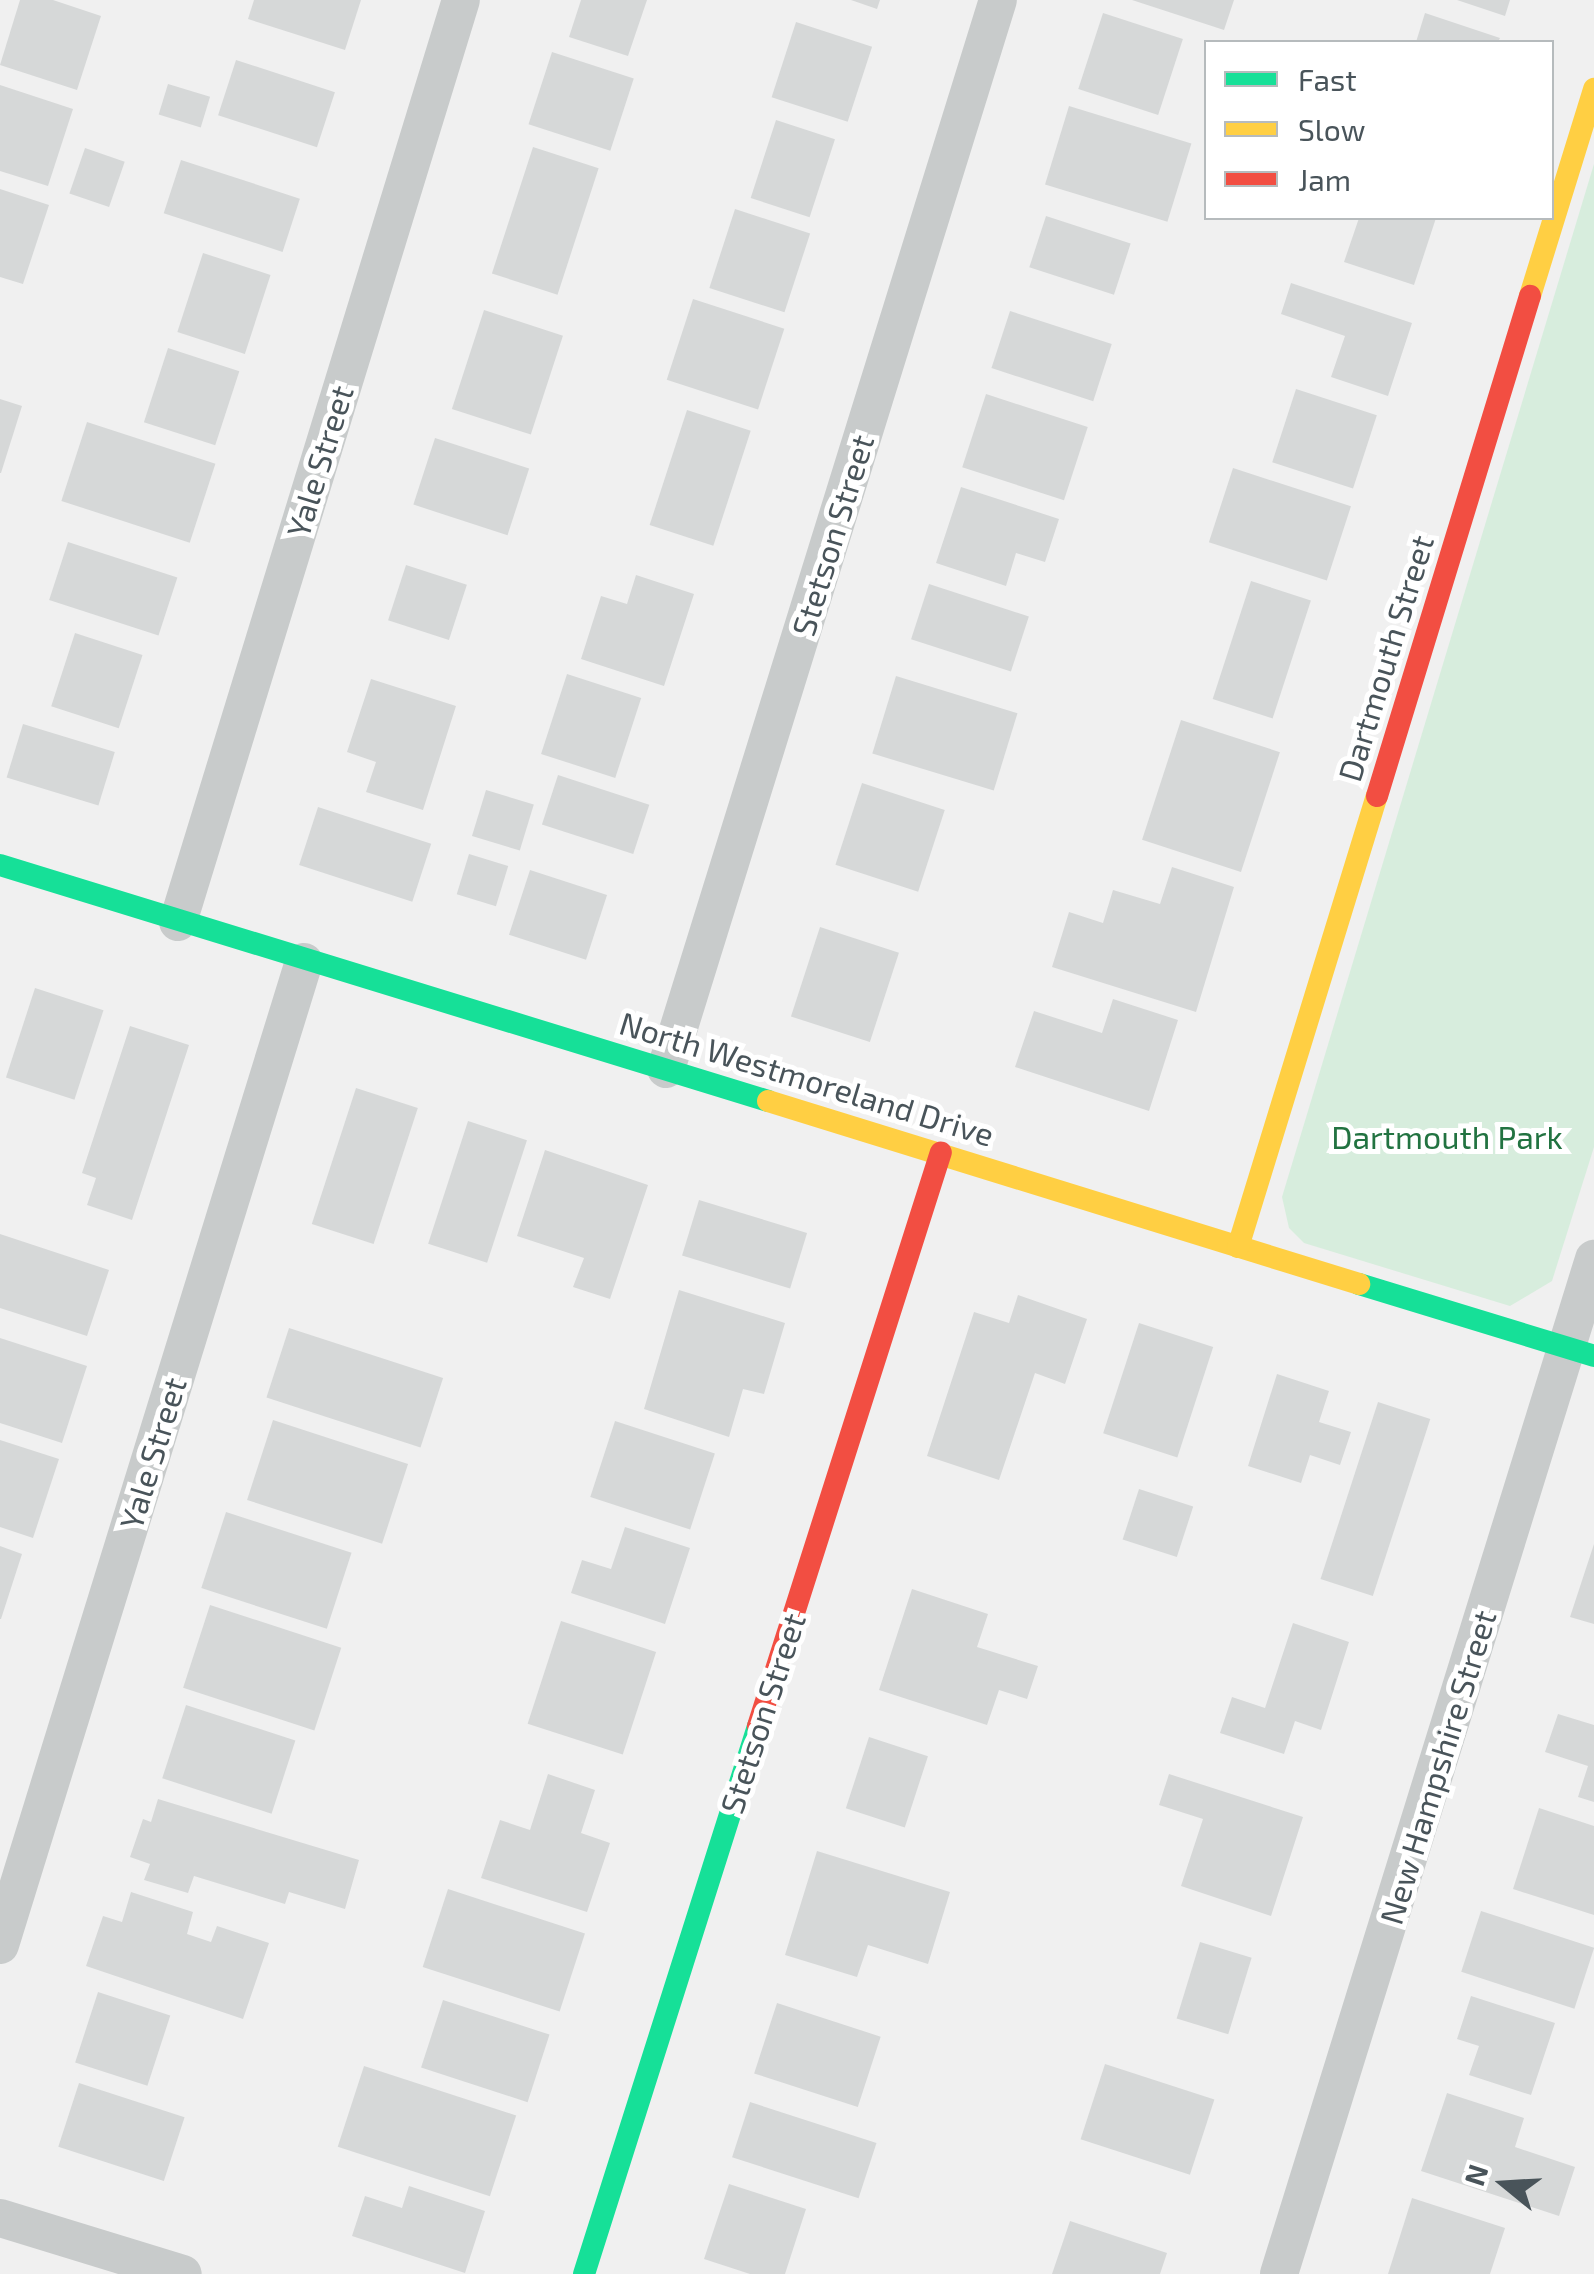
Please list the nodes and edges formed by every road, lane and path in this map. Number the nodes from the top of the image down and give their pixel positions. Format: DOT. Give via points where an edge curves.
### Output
graph roads {
  1 [pos="461,0"];
  2 [pos="998,0"];
  3 [pos="1594,89"];
  4 [pos="1554,219"];
  5 [pos="1554,220"];
  6 [pos="0,865"];
  7 [pos="178,922"];
  8 [pos="304,962"];
  9 [pos="666,1069"];
  10 [pos="941,1152"];
  11 [pos="1238,1247"];
  12 [pos="1594,1259"];
  13 [pos="1581,1351"];
  14 [pos="0,1945"];
  15 [pos="0,2218"];
  16 [pos="182,2274"];
  17 [pos="584,2274"];
  18 [pos="1279,2274"];
  1 -- 7 [label="street, Yale Street"];
  2 -- 9 [label="street, Stetson Street"];
  3 -- 4 [label="street, Dartmouth Street"];
  5 -- 11 [label="street, Dartmouth Street"];
  6 -- 7 [label="street, North Westmoreland Drive"];
  7 -- 8 [label="street, North Westmoreland Drive"];
  8 -- 9 [label="street, North Westmoreland Drive"];
  8 -- 14 [label="street, Yale Street"];
  9 -- 10 [label="street, North Westmoreland Drive"];
  10 -- 11 [label="street, North Westmoreland Drive"];
  10 -- 17 [label="street, Stetson Street"];
  11 -- 13 [label="street, North Westmoreland Drive"];
  12 -- 13 [label="street, New Hampshire Street"];
  13 -- 18 [label="street, New Hampshire Street"];
  15 -- 16 [label="street"];
}
